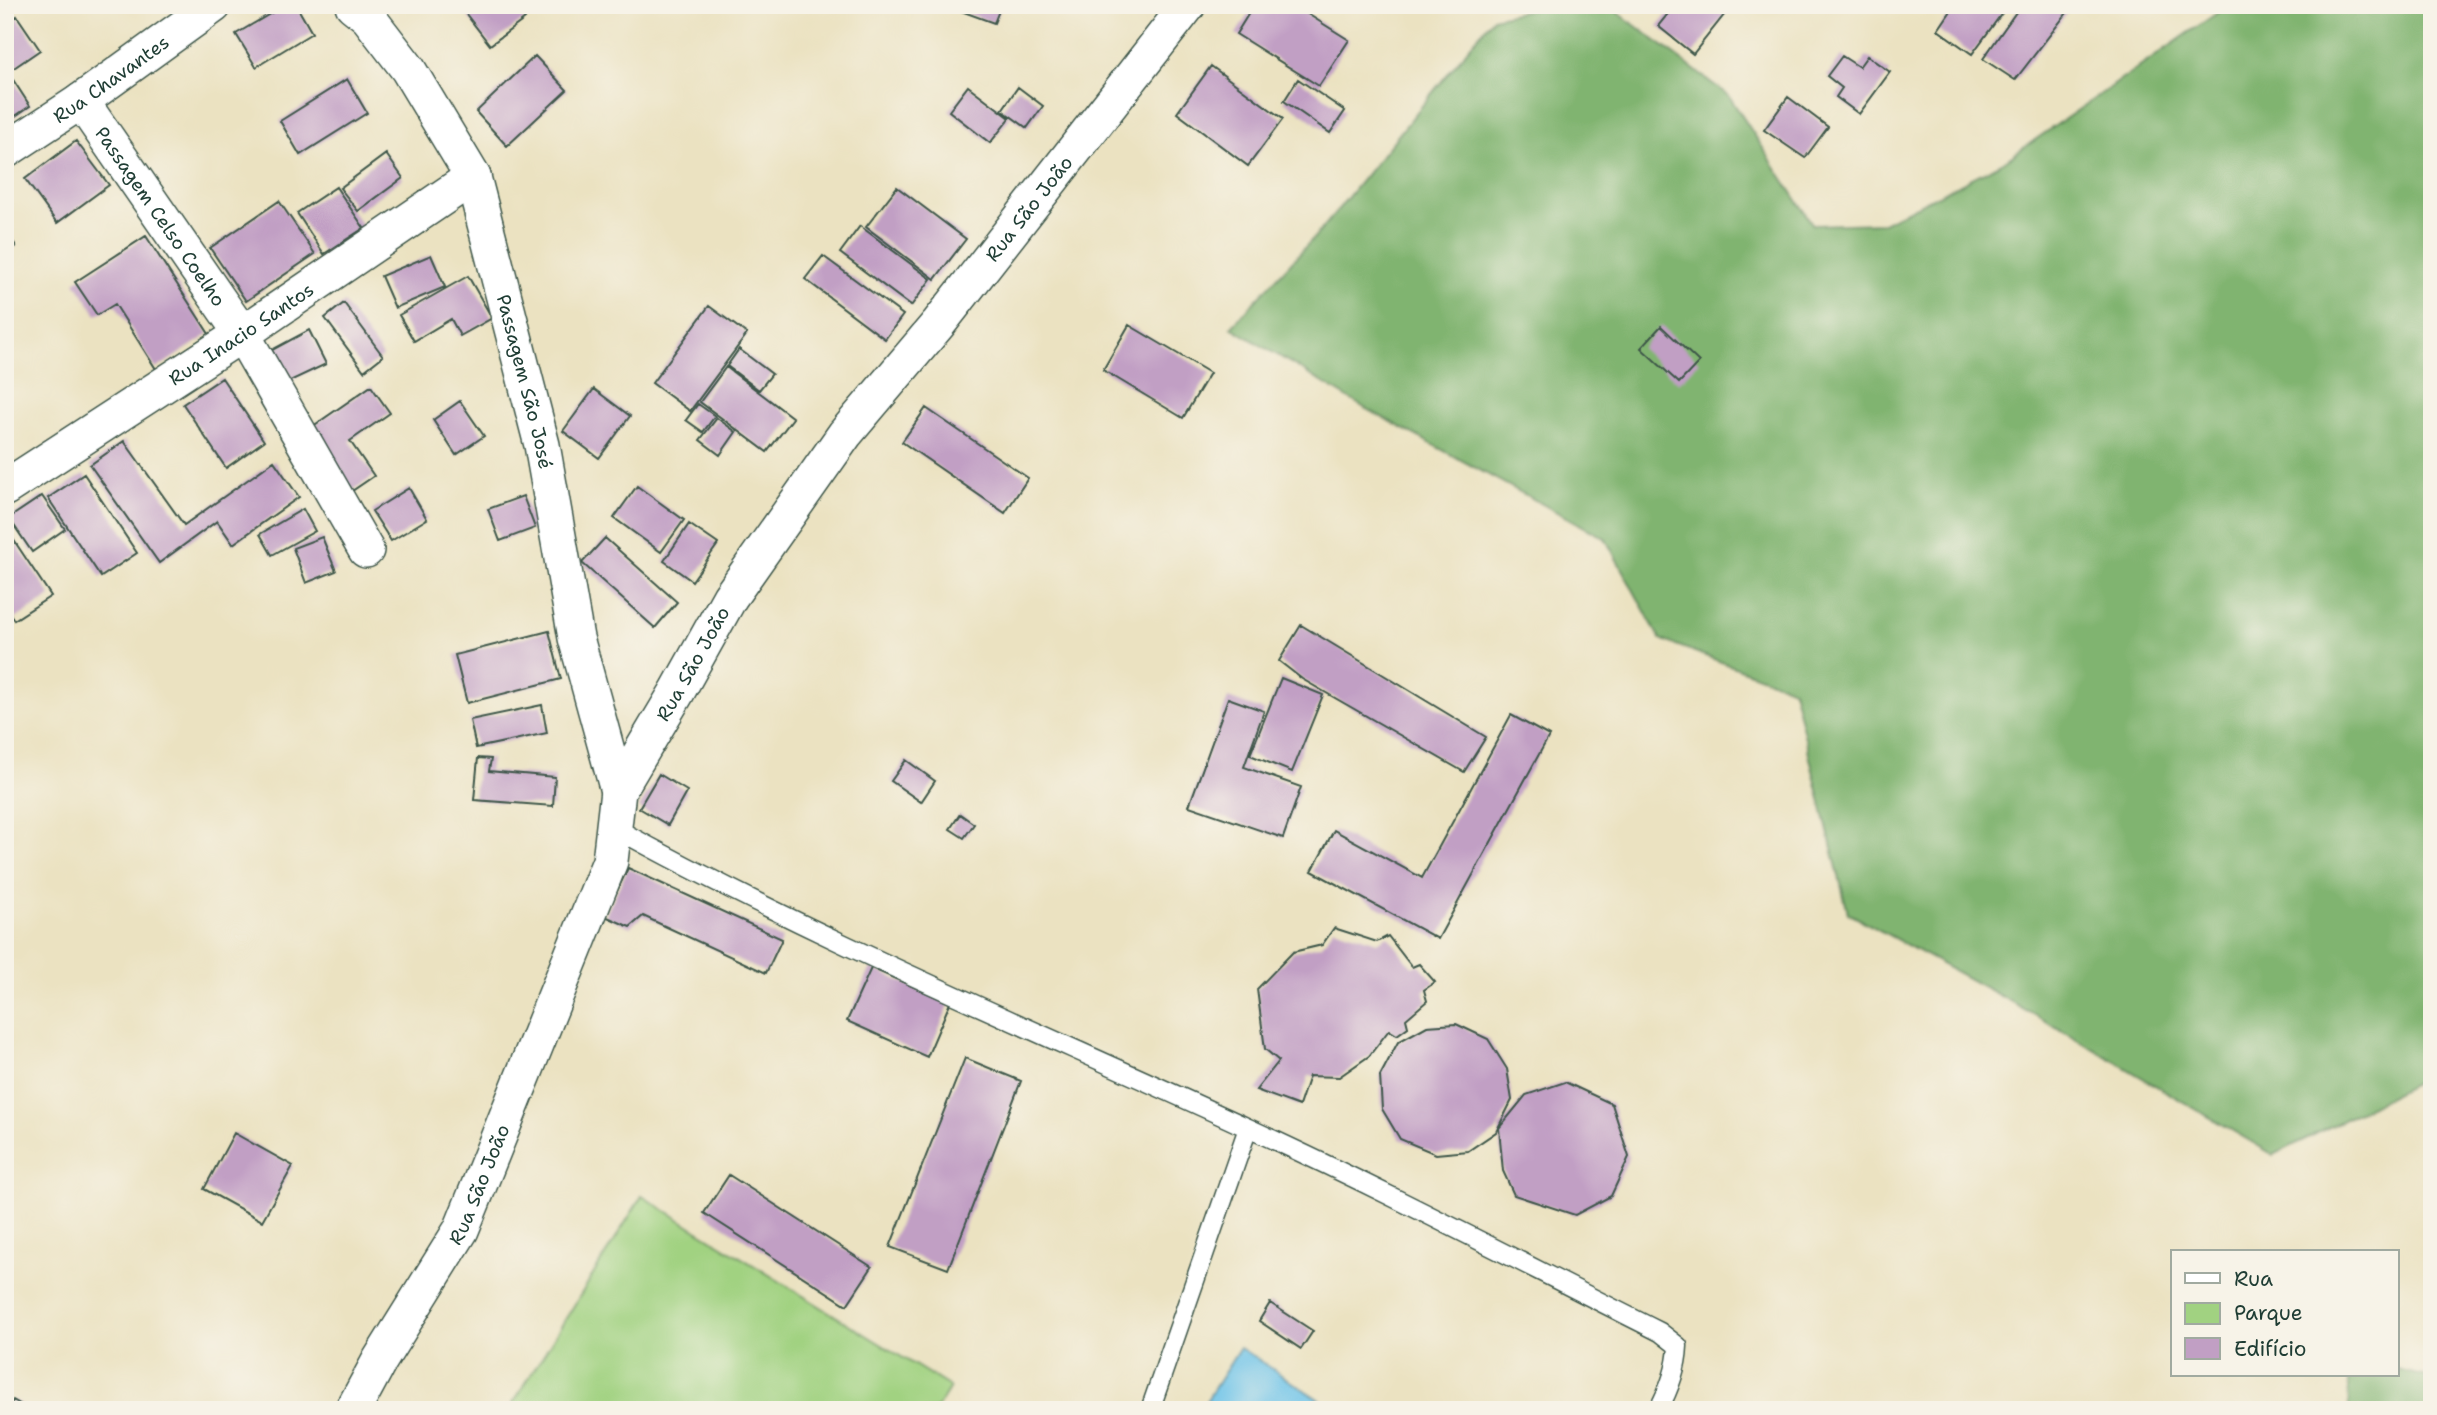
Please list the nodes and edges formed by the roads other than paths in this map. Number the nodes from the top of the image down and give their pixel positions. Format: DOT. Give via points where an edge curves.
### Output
graph roads {
  1 [pos="214,5"];
  2 [pos="1188,5"];
  3 [pos="367,9"];
  4 [pos="81,101"];
  5 [pos="5,151"];
  6 [pos="473,177"];
  7 [pos="242,334"];
  8 [pos="5,488"];
  9 [pos="366,550"];
  10 [pos="618,791"];
  11 [pos="613,827"];
  12 [pos="1248,1128"];
  13 [pos="353,1410"];
  14 [pos="1150,1410"];
  15 [pos="1658,1410"];
  1 -- 4 [label="street, Rua Chavantes"];
  2 -- 10 [label="street, Rua São João" via="939,323 845,435 730,597"];
  3 -- 6 [label="street, Passagem São José"];
  4 -- 5 [label="street, Rua Chavantes"];
  4 -- 7 [label="street, Passagem Celso Coelho"];
  6 -- 7 [label="street, Rua Inacio Santos"];
  6 -- 10 [label="street, Passagem São José" via="542,445 576,638"];
  7 -- 8 [label="street, Rua Inacio Santos"];
  7 -- 9 [label="street, Passagem Celso Coelho"];
  10 -- 11 [label="street, Rua São João"];
  11 -- 12 [label="lane" via="911,977"];
  11 -- 13 [label="street, Rua São João" via="610,862 461,1230"];
  12 -- 14 [label="lane"];
  12 -- 15 [label="lane" via="1660,1332 1678,1346 1677,1362"];
}
